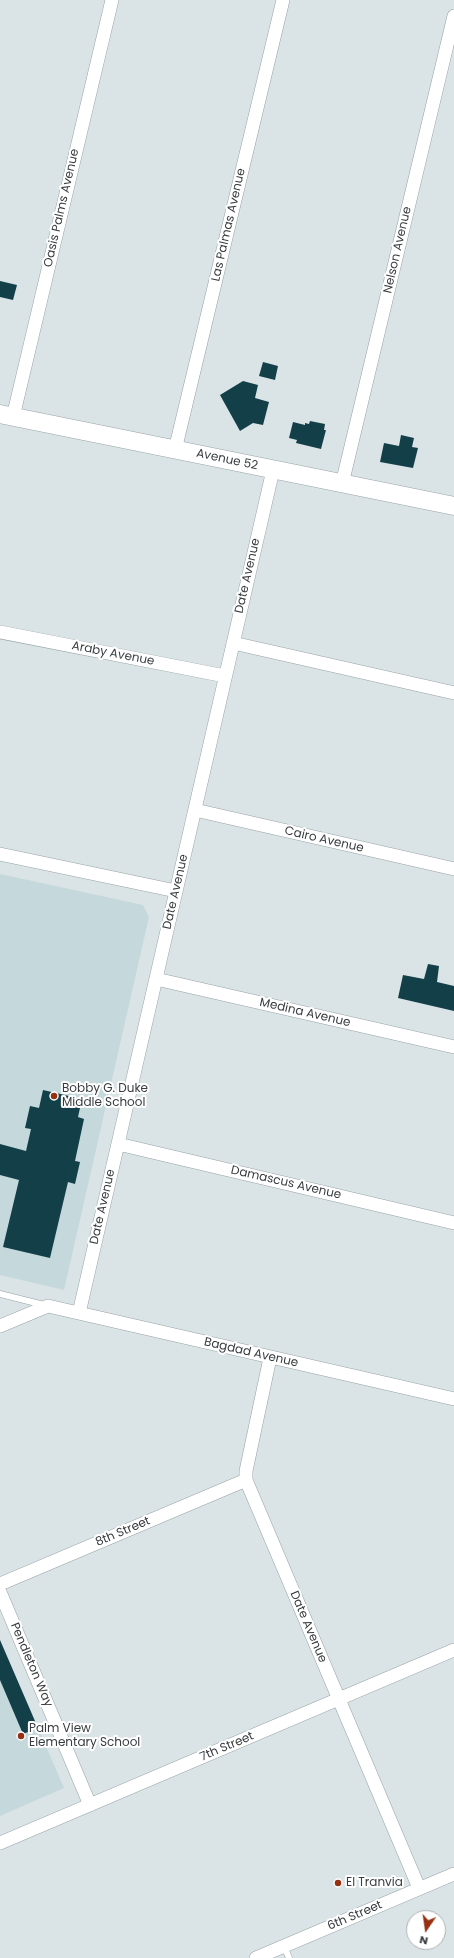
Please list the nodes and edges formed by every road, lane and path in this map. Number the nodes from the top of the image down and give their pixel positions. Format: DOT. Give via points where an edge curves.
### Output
graph roads {
  1 [pos="112,0"];
  2 [pos="283,0"];
  3 [pos="454,16"];
  4 [pos="6,416"];
  5 [pos="175,450"];
  6 [pos="273,470"];
  7 [pos="342,484"];
  8 [pos="454,506"];
  9 [pos="0,632"];
  10 [pos="233,643"];
  11 [pos="225,676"];
  12 [pos="454,693"];
  13 [pos="194,810"];
  14 [pos="0,854"];
  15 [pos="454,869"];
  16 [pos="176,891"];
  17 [pos="156,979"];
  18 [pos="454,1046"];
  19 [pos="118,1144"];
  20 [pos="454,1223"];
  21 [pos="0,1294"];
  22 [pos="48,1306"];
  23 [pos="78,1313"];
  24 [pos="0,1326"];
  25 [pos="270,1358"];
  26 [pos="454,1399"];
  27 [pos="246,1480"];
  28 [pos="0,1584"];
  29 [pos="0,1592"];
  30 [pos="454,1650"];
  31 [pos="338,1700"];
  32 [pos="90,1805"];
  33 [pos="0,1843"];
  34 [pos="454,1874"];
  35 [pos="419,1888"];
  36 [pos="286,1952"];
  37 [pos="256,1958"];
  1 -- 4 [label="street, Oasis Palms Avenue"];
  2 -- 5 [label="street, Las Palmas Avenue"];
  3 -- 7 [label="street, Nelson Avenue"];
  4 -- 5 [label="main road, Avenue 52"];
  5 -- 6 [label="main road, Avenue 52"];
  6 -- 7 [label="main road, Avenue 52"];
  6 -- 10 [label="street, Date Avenue"];
  7 -- 8 [label="main road, Avenue 52"];
  9 -- 11 [label="street, Araby Avenue"];
  10 -- 11 [label="street, Date Avenue"];
  10 -- 12 [label="street"];
  11 -- 13 [label="street, Date Avenue"];
  13 -- 15 [label="street, Cairo Avenue"];
  13 -- 16 [label="street, Date Avenue"];
  14 -- 16 [label="street"];
  16 -- 17 [label="street, Date Avenue"];
  17 -- 18 [label="street, Medina Avenue"];
  17 -- 19 [label="street, Date Avenue"];
  19 -- 20 [label="street, Damascus Avenue"];
  19 -- 23 [label="street, Date Avenue"];
  21 -- 22 [label="lane"];
  22 -- 23 [label="street, Bagdad Avenue"];
  22 -- 24 [label="street"];
  23 -- 25 [label="street, Bagdad Avenue"];
  25 -- 26 [label="street, Bagdad Avenue"];
  25 -- 27 [label="street, Date Avenue"];
  27 -- 28 [label="street, 8th Street"];
  27 -- 31 [label="street, Date Avenue"];
  29 -- 32 [label="street, Pendleton Way"];
  30 -- 31 [label="street, 7th Street"];
  31 -- 32 [label="street, 7th Street"];
  31 -- 35 [label="street, Date Avenue"];
  32 -- 33 [label="street, 7th Street"];
  34 -- 35 [label="street, 6th Street"];
  35 -- 36 [label="street, 6th Street"];
  36 -- 37 [label="street, 6th Street"];
}
